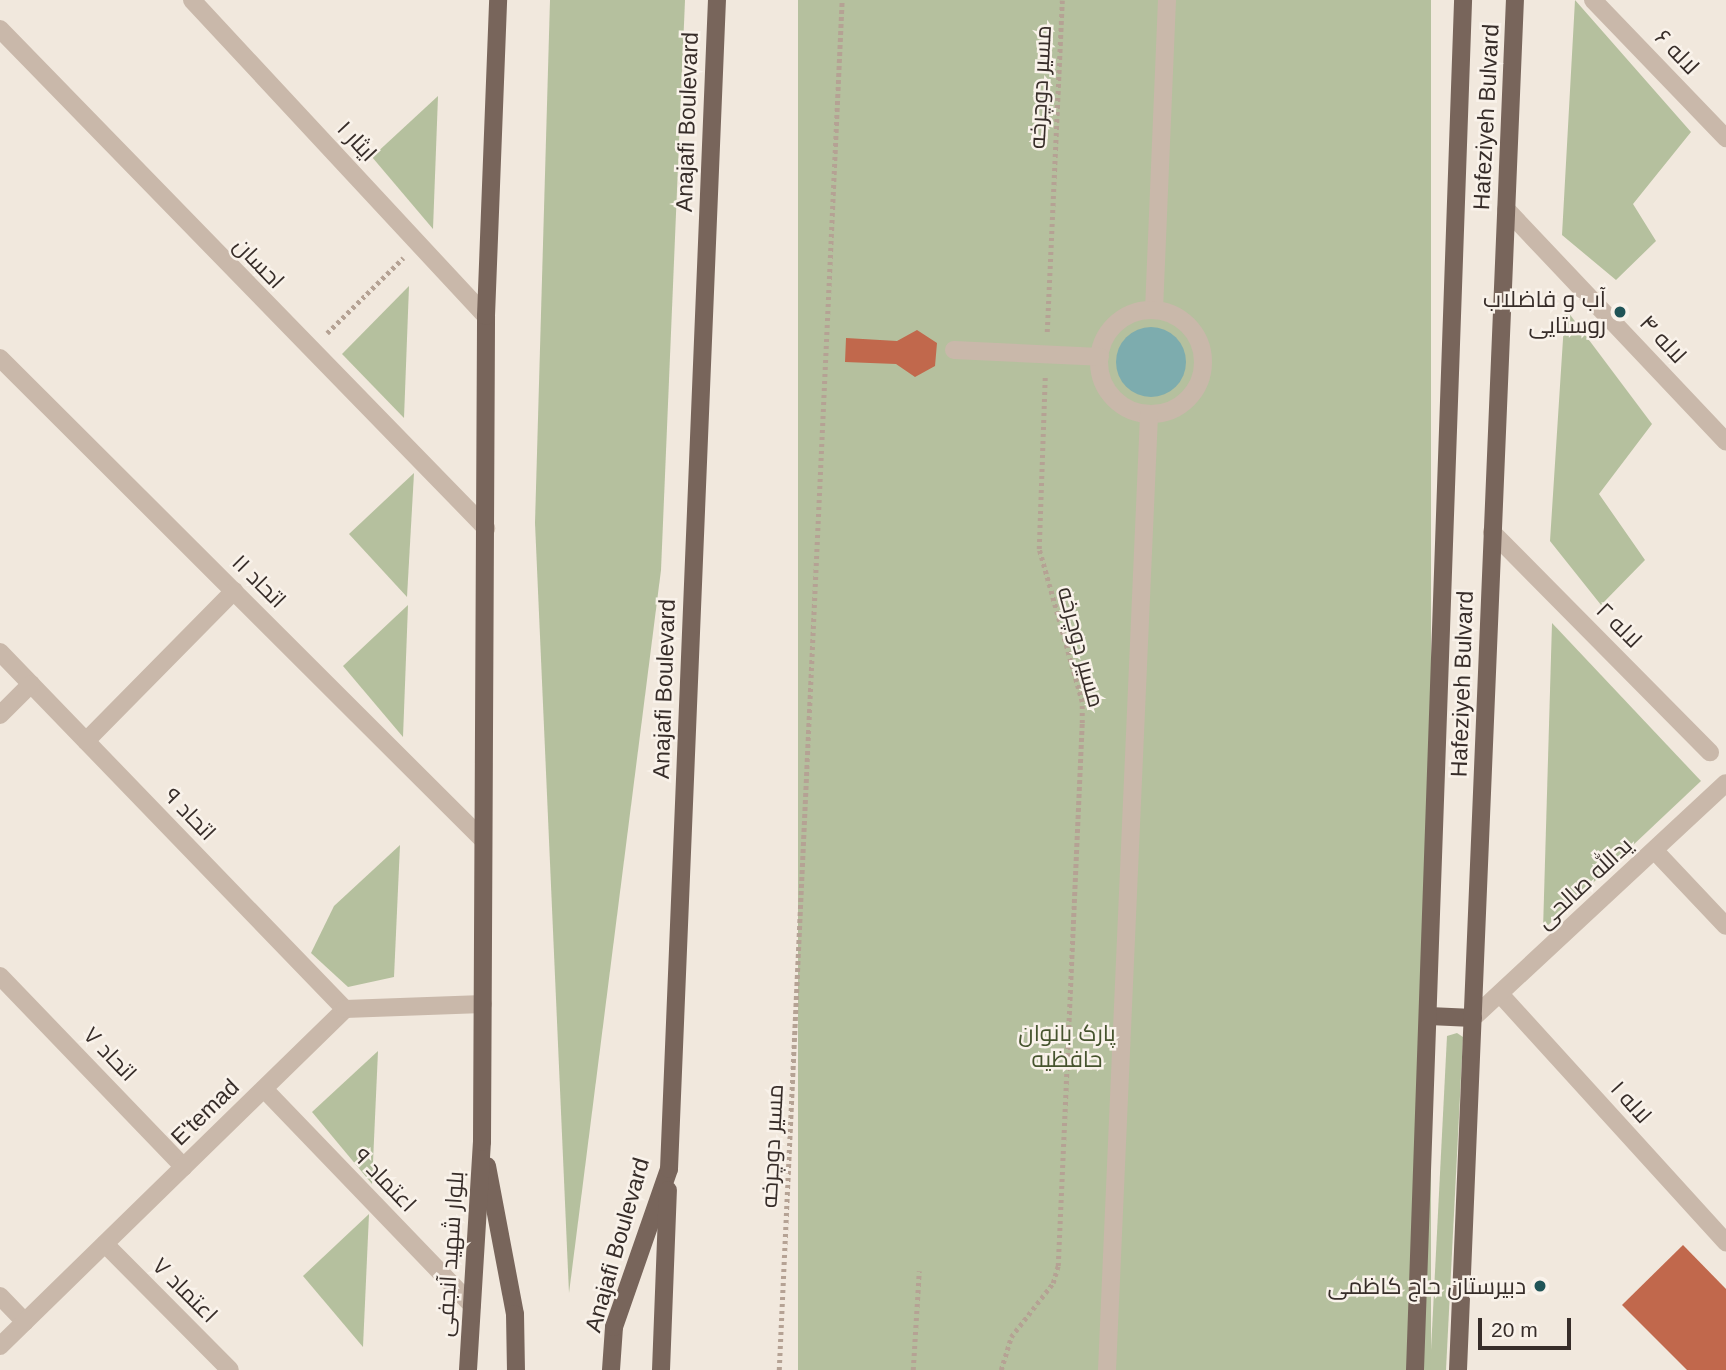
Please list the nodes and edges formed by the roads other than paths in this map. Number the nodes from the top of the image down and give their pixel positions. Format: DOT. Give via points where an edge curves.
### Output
graph roads {
  1 [pos="192,0"];
  2 [pos="498,0"];
  3 [pos="717,0"];
  4 [pos="1167,0"];
  5 [pos="1462,0"];
  6 [pos="1516,0"];
  7 [pos="1594,0"];
  8 [pos="0,29"];
  9 [pos="1726,138"];
  10 [pos="1506,209"];
  11 [pos="1154,310"];
  12 [pos="486,316"];
  13 [pos="954,350"];
  14 [pos="1100,357"];
  15 [pos="0,358"];
  16 [pos="1149,414"];
  17 [pos="1726,442"];
  18 [pos="486,528"];
  19 [pos="1492,532"];
  20 [pos="234,591"];
  21 [pos="0,652"];
  22 [pos="31,684"];
  23 [pos="0,715"];
  24 [pos="86,741"];
  25 [pos="1710,752"];
  26 [pos="1726,783"];
  27 [pos="482,840"];
  28 [pos="1655,851"];
  29 [pos="1726,926"];
  30 [pos="0,976"];
  31 [pos="1500,994"];
  32 [pos="483,1004"];
  33 [pos="345,1009"];
  34 [pos="1429,1016"];
  35 [pos="1473,1018"];
  36 [pos="264,1089"];
  37 [pos="482,1142"];
  38 [pos="184,1167"];
  39 [pos="668,1169"];
  40 [pos="1726,1242"];
  41 [pos="105,1244"];
  42 [pos="0,1296"];
  43 [pos="472,1306"];
  44 [pos="25,1322"];
  45 [pos="0,1346"];
  46 [pos="230,1370"];
  47 [pos="468,1370"];
  48 [pos="516,1370"];
  49 [pos="611,1370"];
  50 [pos="661,1370"];
  51 [pos="1107,1370"];
  52 [pos="1416,1370"];
  53 [pos="1458,1370"];
  1 -- 12 [label="street, ایثار ۱"];
  2 -- 12 [label="main road"];
  3 -- 39 [label="main road, Anajafi Boulevard"];
  4 -- 11 [label="street"];
  5 -- 34 [label="main road, Hafeziyeh Bulvard"];
  6 -- 10 [label="main road, Hafeziyeh Bulvard"];
  7 -- 9 [label="street, لاله ۶"];
  8 -- 18 [label="street, احسان"];
  10 -- 17 [label="street, لاله ۴"];
  10 -- 19 [label="main road, Hafeziyeh Bulvard"];
  11 -- 14 [label="street" via="1120,320"];
  11 -- 16 [label="street" via="1186,324 1203,355 1189,397 1167,412"];
  12 -- 18 [label="main road"];
  13 -- 14 [label="street"];
  14 -- 16 [label="street" via="1105,386 1116,400"];
  15 -- 20 [label="street, اتحاد ۱۱"];
  16 -- 51 [label="street"];
  18 -- 27 [label="main road"];
  19 -- 25 [label="street, لاله ۲"];
  19 -- 35 [label="main road, Hafeziyeh Bulvard"];
  20 -- 24 [label="street"];
  20 -- 27 [label="street, اتحاد ۱۱"];
  21 -- 22 [label="street, اتحاد ۹"];
  22 -- 23 [label="street"];
  22 -- 24 [label="street, اتحاد ۹"];
  24 -- 33 [label="street, اتحاد ۹"];
  26 -- 28 [label="street, یدالله صالحی"];
  27 -- 32 [label="main road"];
  28 -- 29 [label="street"];
  28 -- 31 [label="street, یدالله صالحی"];
  30 -- 38 [label="street, اتحاد ۷"];
  31 -- 35 [label="street, یدالله صالحی"];
  31 -- 40 [label="street, لاله ۱"];
  32 -- 33 [label="street"];
  32 -- 37 [label="main road"];
  33 -- 36 [label="street, E'temad"];
  34 -- 35 [label="main road"];
  34 -- 52 [label="main road, Hafeziyeh Bulvard"];
  35 -- 53 [label="main road, Hafeziyeh Bulvard"];
  36 -- 38 [label="street, E'temad"];
  36 -- 43 [label="street, اعتماد ۹"];
  37 -- 43 [label="main road, بلوار شهید آنجفی"];
  37 -- 48 [label="main road" via="515,1314"];
  38 -- 41 [label="street, E'temad"];
  39 -- 49 [label="main road, Anajafi Boulevard" via="614,1327"];
  39 -- 50 [label="main road"];
  41 -- 44 [label="street, E'temad"];
  41 -- 46 [label="street, اعتماد ۷"];
  42 -- 44 [label="street"];
  43 -- 47 [label="main road, بلوار شهید آنجفی"];
  44 -- 45 [label="street, E'temad"];
}
